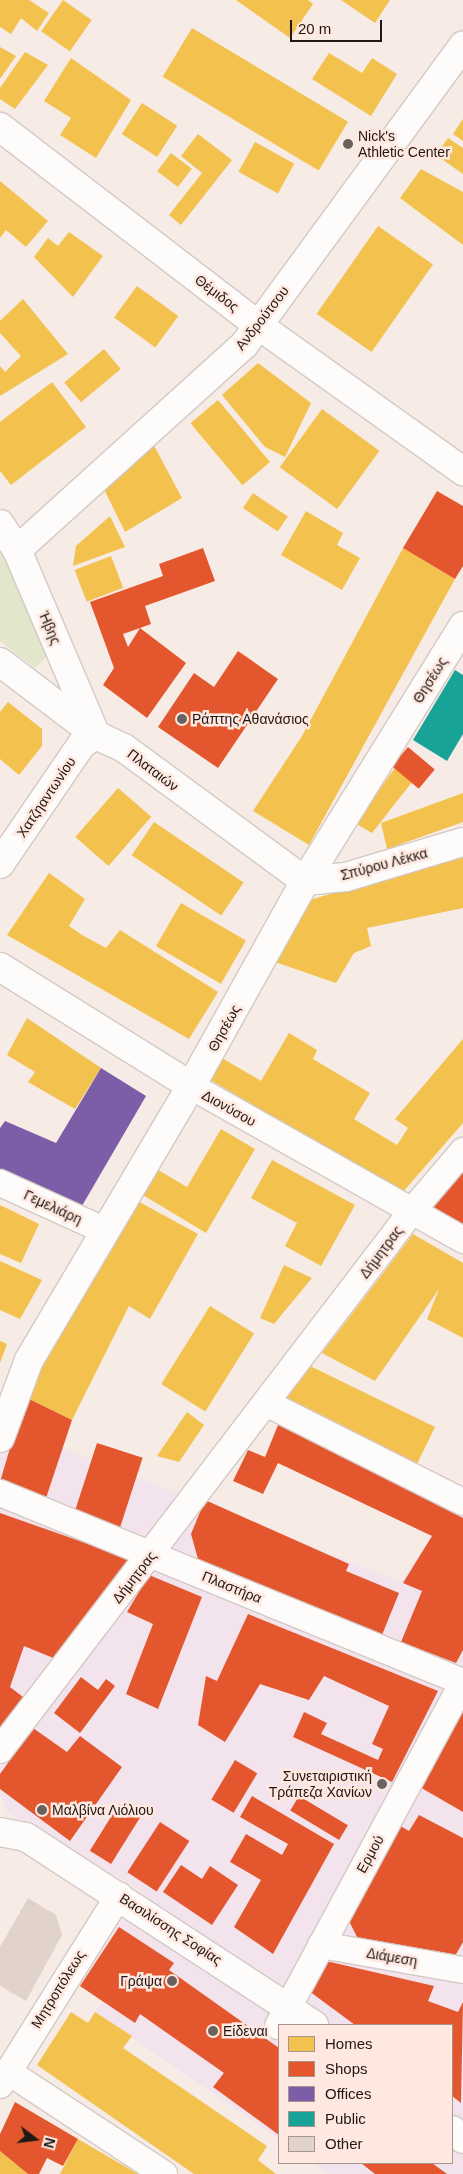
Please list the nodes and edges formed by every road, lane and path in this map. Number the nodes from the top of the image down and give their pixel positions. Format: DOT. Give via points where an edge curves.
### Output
graph roads {
  1 [pos="463,46"];
  2 [pos="0,127"];
  3 [pos="258,325"];
  4 [pos="463,471"];
  5 [pos="0,524"];
  6 [pos="17,550"];
  7 [pos="463,626"];
  8 [pos="0,662"];
  9 [pos="96,735"];
  10 [pos="463,842"];
  11 [pos="0,864"];
  12 [pos="305,882"];
  13 [pos="0,967"];
  14 [pos="191,1086"];
  15 [pos="463,1151"];
  16 [pos="0,1183"];
  17 [pos="412,1211"];
  18 [pos="106,1231"];
  19 [pos="463,1240"];
  20 [pos="266,1403"];
  21 [pos="0,1438"];
  22 [pos="0,1493"];
  23 [pos="463,1502"];
  24 [pos="153,1554"];
  25 [pos="463,1682"];
  26 [pos="0,1750"];
  27 [pos="0,1821"];
  28 [pos="0,1832"];
  29 [pos="26,1837"];
  30 [pos="119,1895"];
  31 [pos="321,1945"];
  32 [pos="463,1970"];
  33 [pos="284,2016"];
  34 [pos="311,2024"];
  35 [pos="3,2078"];
  36 [pos="453,2131"];
  37 [pos="463,2139"];
  38 [pos="164,2174"];
  1 -- 3 [label="street, Ανδρούτσου"];
  2 -- 3 [label="street, Θέμιδος"];
  3 -- 4 [label="street, Θέμιδος"];
  3 -- 6 [label="street, Ανδρούτσου" via="244,345"];
  5 -- 6 [label="street, Ήβης"];
  6 -- 9 [label="street, Ήβης"];
  7 -- 12 [label="street, Θησέως"];
  8 -- 9 [label="street, Πλαταιών"];
  9 -- 11 [label="street, Χατζηαντωνίου" via="82,744"];
  9 -- 12 [label="street, Πλαταιών" via="124,748"];
  10 -- 12 [label="street, Σπύρου Λέκκα" via="346,877"];
  12 -- 14 [label="street, Θησέως"];
  13 -- 14 [label="street, Διονύσου"];
  14 -- 17 [label="street, Διονύσου"];
  14 -- 18 [label="street, Θησέως"];
  15 -- 17 [label="street, Δήμητρας"];
  16 -- 18 [label="street, Γεμελιάρη"];
  17 -- 19 [label="street, Διονύσου"];
  17 -- 20 [label="street, Δήμητρας"];
  18 -- 21 [label="street, Θησέως" via="29,1360"];
  20 -- 23 [label="street"];
  20 -- 24 [label="street, Δήμητρας"];
  22 -- 24 [label="street, Πλαστήρα"];
  24 -- 25 [label="street, Πλαστήρα"];
  24 -- 26 [label="street, Δήμητρας"];
  25 -- 31 [label="street, Ερμού"];
  27 -- 29 [label="street, Βασιλίσσης Σοφίας"];
  28 -- 29 [label="street, Βασιλίσσης Σοφίας"];
  29 -- 30 [label="street, Βασιλίσσης Σοφίας"];
  30 -- 33 [label="street, Βασιλίσσης Σοφίας"];
  30 -- 35 [label="street, Μητροπόλεως"];
  31 -- 32 [label="street, Διάμεση"];
  31 -- 33 [label="street, Ερμού"];
  33 -- 34 [label="street, Βασιλίσσης Σοφίας"];
  35 -- 38 [label="street"];
  36 -- 37 [label="street"];
}
